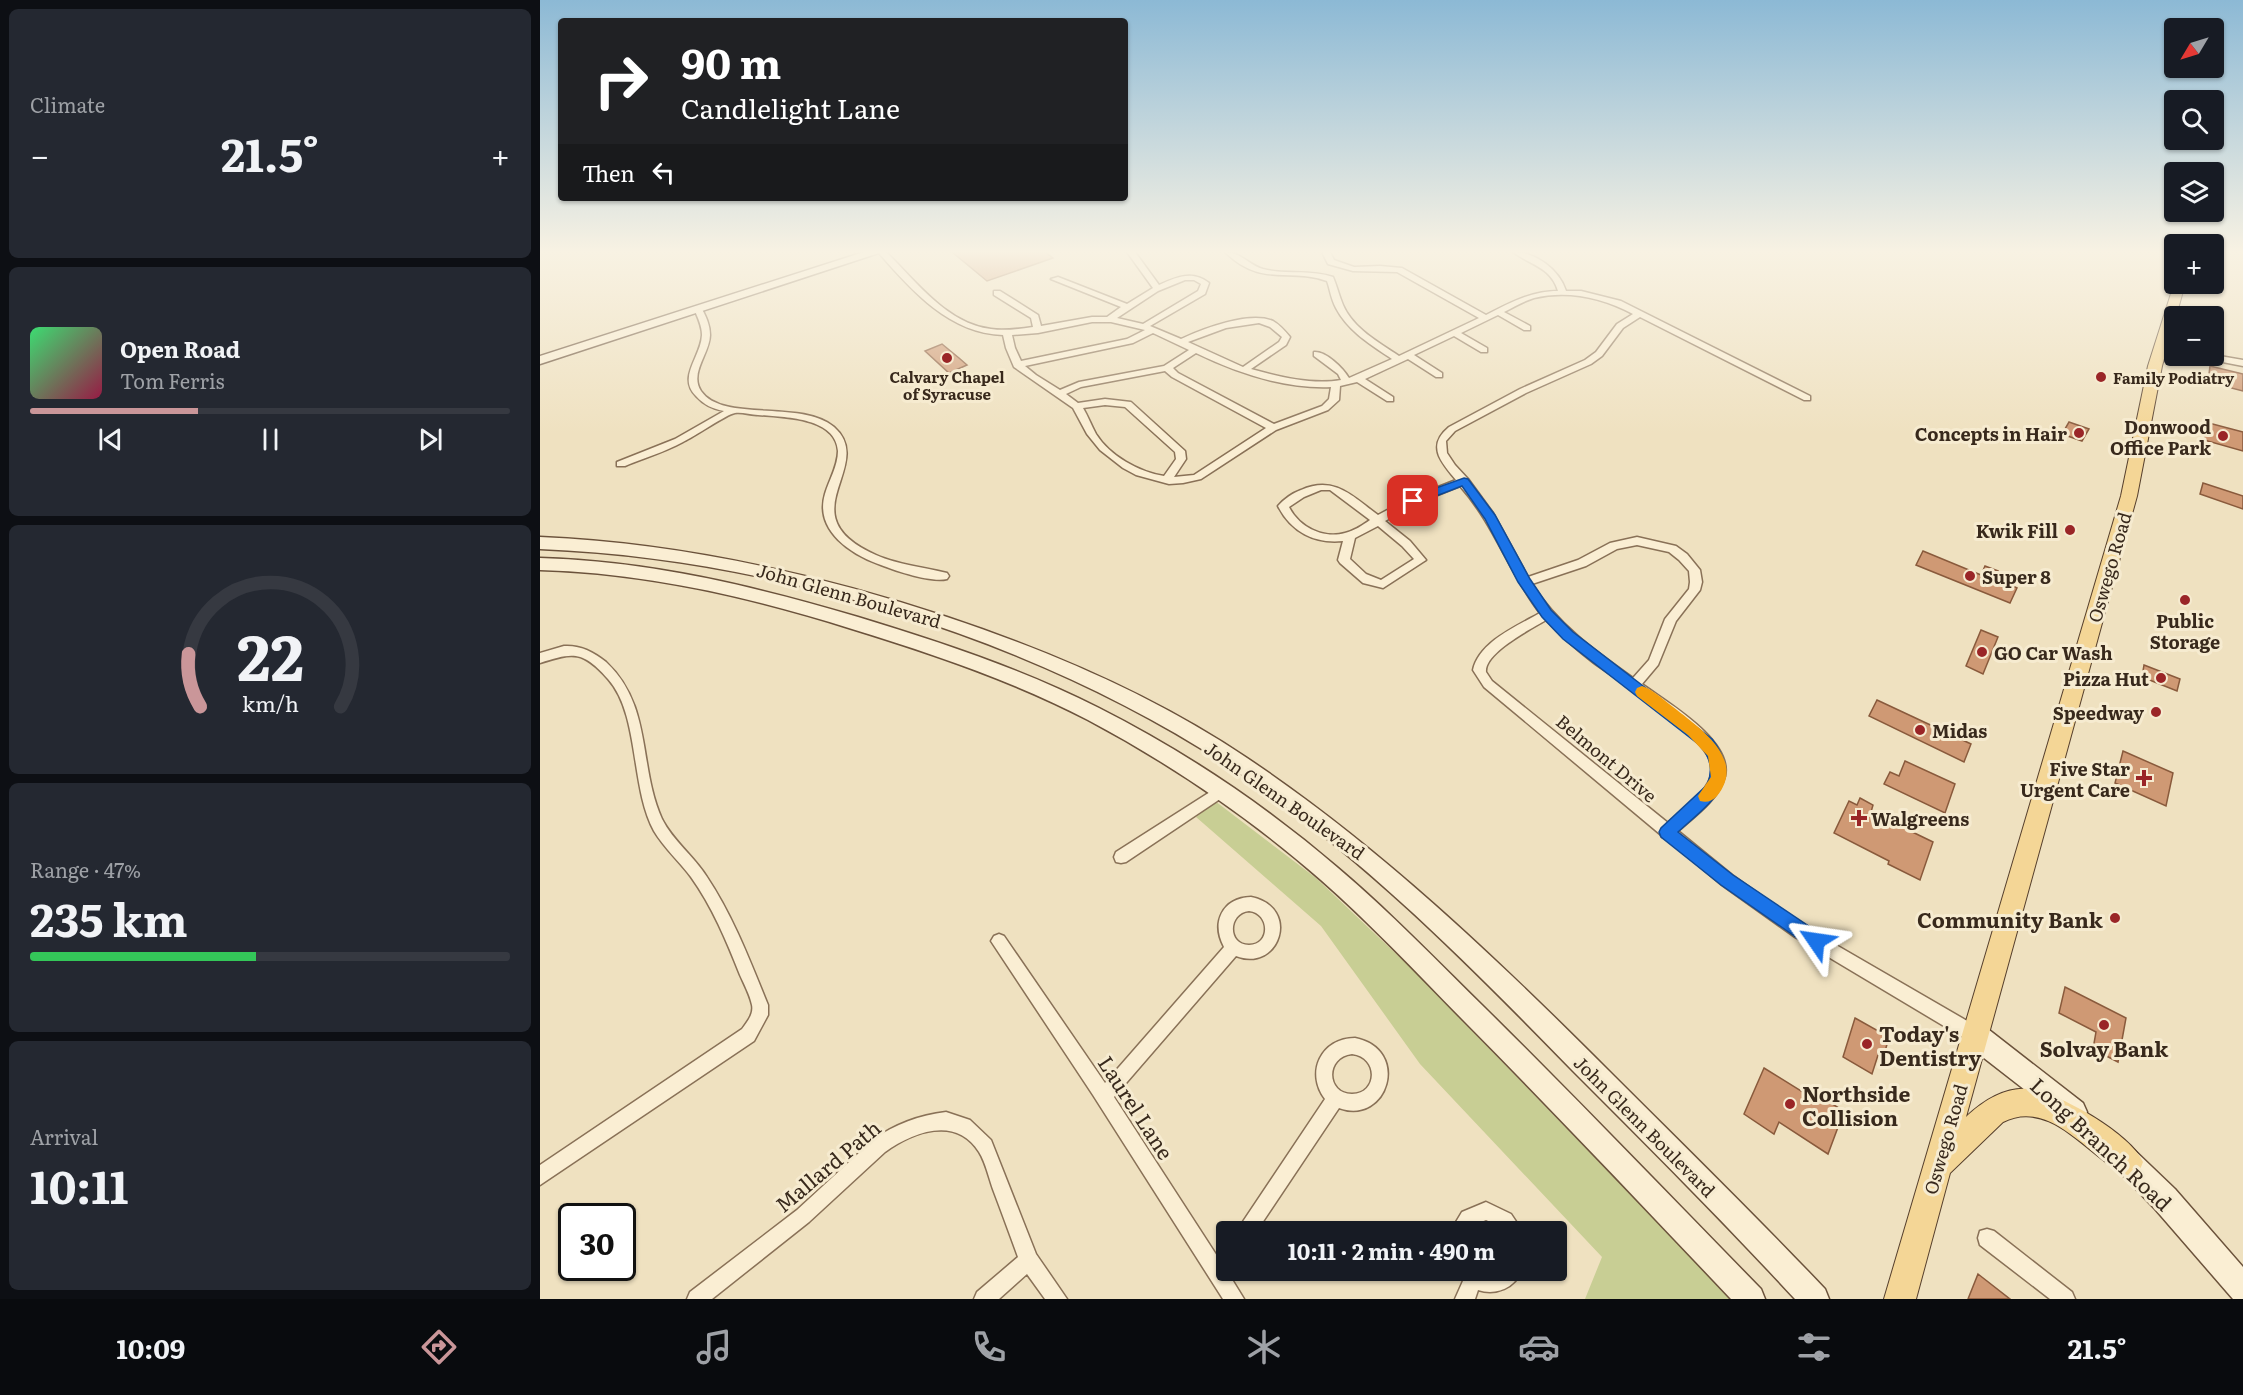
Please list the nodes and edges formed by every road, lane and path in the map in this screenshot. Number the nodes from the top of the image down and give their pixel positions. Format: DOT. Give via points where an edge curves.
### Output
graph roads {
  1 [pos="687,313"];
  2 [pos="700,313"];
  3 [pos="945,313"];
  4 [pos="1028,313"];
  5 [pos="1120,313"];
  6 [pos="1172,313"];
  7 [pos="1344,313"];
  8 [pos="1476,313"];
  9 [pos="1493,313"];
  10 [pos="1499,313"];
  11 [pos="1636,313"];
  12 [pos="1639,314"];
  13 [pos="1484,317"];
  14 [pos="1109,320"];
  15 [pos="1527,328"];
  16 [pos="1148,329"];
  17 [pos="1038,330"];
  18 [pos="1007,332"];
  19 [pos="1453,332"];
  20 [pos="1179,343"];
  21 [pos="1195,350"];
  22 [pos="1484,350"];
  23 [pos="1317,354"];
  24 [pos="1403,357"];
  25 [pos="2224,359"];
  26 [pos="540,360"];
  27 [pos="2164,361"];
  28 [pos="2243,363"];
  29 [pos="1017,364"];
  30 [pos="1167,368"];
  31 [pos="1244,370"];
  32 [pos="1439,375"];
  33 [pos="1358,379"];
  34 [pos="1347,382"];
  35 [pos="1336,385"];
  36 [pos="1057,394"];
  37 [pos="1807,398"];
  38 [pos="1390,399"];
  39 [pos="1076,406"];
  40 [pos="733,410"];
  41 [pos="1273,428"];
  42 [pos="621,464"];
  43 [pos="1167,479"];
  44 [pos="1464,481"];
  45 [pos="1377,521"];
  46 [pos="1350,536"];
  47 [pos="540,543"];
  48 [pos="540,564"];
  49 [pos="943,576"];
  50 [pos="1525,582"];
  51 [pos="1547,614"];
  52 [pos="540,658"];
  53 [pos="1634,686"];
  54 [pos="1221,791"];
  55 [pos="1667,832"];
  56 [pos="1121,857"];
  57 [pos="999,941"];
  58 [pos="1233,948"];
  59 [pos="1975,1035"];
  60 [pos="1104,1096"];
  61 [pos="1336,1098"];
  62 [pos="2129,1162"];
  63 [pos="1938,1165"];
  64 [pos="540,1176"];
  65 [pos="1252,1221"];
  66 [pos="1466,1221"];
  67 [pos="1506,1221"];
  68 [pos="1987,1238"];
  69 [pos="1216,1257"];
  70 [pos="1029,1260"];
  71 [pos="1227,1281"];
  72 [pos="1468,1281"];
  73 [pos="1480,1281"];
  74 [pos="1501,1281"];
  75 [pos="2243,1289"];
  76 [pos="697,1299"];
  77 [pos="984,1299"];
  78 [pos="1057,1299"];
  79 [pos="1234,1299"];
  80 [pos="1465,1299"];
  81 [pos="1751,1299"];
  82 [pos="1815,1299"];
  83 [pos="1900,1299"];
  84 [pos="2065,1299"];
  1 -- 26 [label="main road"];
  2 -- 40 [label="street" via="708,331 693,374 696,390 708,402"];
  3 -- 18 [label="street" via="978,330"];
  4 -- 17 [label="street" via="1035,317"];
  5 -- 14 [label="street"];
  6 -- 16 [label="street"];
  7 -- 24 [label="street" via="1356,329"];
  8 -- 13 [label="street"];
  9 -- 13 [label="street"];
  10 -- 15 [label="street"];
  11 -- 12 [label="street"];
  12 -- 37 [label="street"];
  12 -- 44 [label="street" via="1620,326 1588,362 1493,407 1443,437 1442,453"];
  13 -- 19 [label="street"];
  14 -- 16 [label="street"];
  14 -- 17 [label="street"];
  16 -- 20 [label="street"];
  16 -- 29 [label="street" via="1130,341"];
  17 -- 18 [label="street"];
  18 -- 29 [label="street"];
  19 -- 22 [label="street"];
  19 -- 24 [label="street"];
  20 -- 21 [label="street"];
  20 -- 31 [label="street" via="1205,332 1252,321 1269,322 1281,330 1286,340"];
  21 -- 30 [label="street"];
  21 -- 31 [label="street"];
  23 -- 34 [label="street" via="1341,372"];
  24 -- 32 [label="street"];
  24 -- 33 [label="street"];
  25 -- 28 [label="street"];
  27 -- 59 [label="main road, Oswego Road"];
  29 -- 36 [label="street"];
  30 -- 36 [label="street" via="1079,385"];
  30 -- 41 [label="street"];
  31 -- 35 [label="street" via="1301,383"];
  33 -- 34 [label="street"];
  33 -- 38 [label="street"];
  34 -- 35 [label="street"];
  35 -- 41 [label="street" via="1336,395 1330,404"];
  36 -- 39 [label="street"];
  39 -- 43 [label="street" via="1106,451 1133,470"];
  39 -- 43 [label="street" via="1128,404 1180,451 1181,459"];
  40 -- 42 [label="street" via="678,441"];
  40 -- 49 [label="street" via="794,414 828,427 841,443 843,454 843,466 828,509 838,532 873,559"];
  41 -- 43 [label="street" via="1197,477"];
  44 -- 45 [label="street" via="1425,495"];
  44 -- 50 [label="street" via="1491,518"];
  45 -- 46 [label="street"];
  45 -- 46 [label="street" via="1418,554 1420,560 1414,566 1376,585 1344,560"];
  45 -- 46 [label="street" via="1326,485 1283,506 1292,520 1314,536"];
  47 -- 82 [label="main road, John Glenn Boulevard" via="689,555 837,589 928,617 1062,666 1235,760 1376,865 1468,950"];
  48 -- 54 [label="main road, John Glenn Boulevard" via="617,568 712,583 934,647 1002,672 1126,732"];
  50 -- 51 [label="street"];
  50 -- 53 [label="street" via="1582,563 1614,546 1637,541 1672,549 1683,557 1694,570 1694,590 1671,620 1654,662"];
  51 -- 53 [label="street"];
  51 -- 55 [label="street, Belmont Drive" via="1486,655 1479,673"];
  52 -- 64 [label="street" via="568,650 584,651 612,672 634,723 655,818 701,879 732,937 760,1005 748,1035"];
  53 -- 55 [label="street" via="1707,743 1719,766 1712,790"];
  54 -- 56 [label="street"];
  54 -- 81 [label="main road, John Glenn Boulevard" via="1289,840 1369,910 1497,1035"];
  55 -- 59 [label="street, Belmont Drive" via="1800,932"];
  57 -- 60 [label="street, Laurel Lane"];
  58 -- 60 [label="street"];
  59 -- 62 [label="main road, Long Branch Road" via="2067,1106"];
  59 -- 63 [label="main road, Oswego Road"];
  60 -- 69 [label="street, Laurel Lane"];
  61 -- 65 [label="street"];
  62 -- 63 [label="main road" via="2061,1113 2038,1104 2015,1103 1994,1111"];
  62 -- 75 [label="main road, Long Branch Road"];
  63 -- 83 [label="main road, Oswego Road"];
  66 -- 67 [label="street" via="1486,1211"];
  68 -- 84 [label="street"];
  70 -- 76 [label="street, Mallard Path" via="985,1146 964,1126 946,1121 927,1123 879,1146 804,1216"];
  70 -- 77 [label="street"];
  70 -- 78 [label="street, Mallard Path"];
  71 -- 79 [label="street, Laurel Lane"];
  72 -- 80 [label="street"];
  73 -- 74 [label="street"];
}
